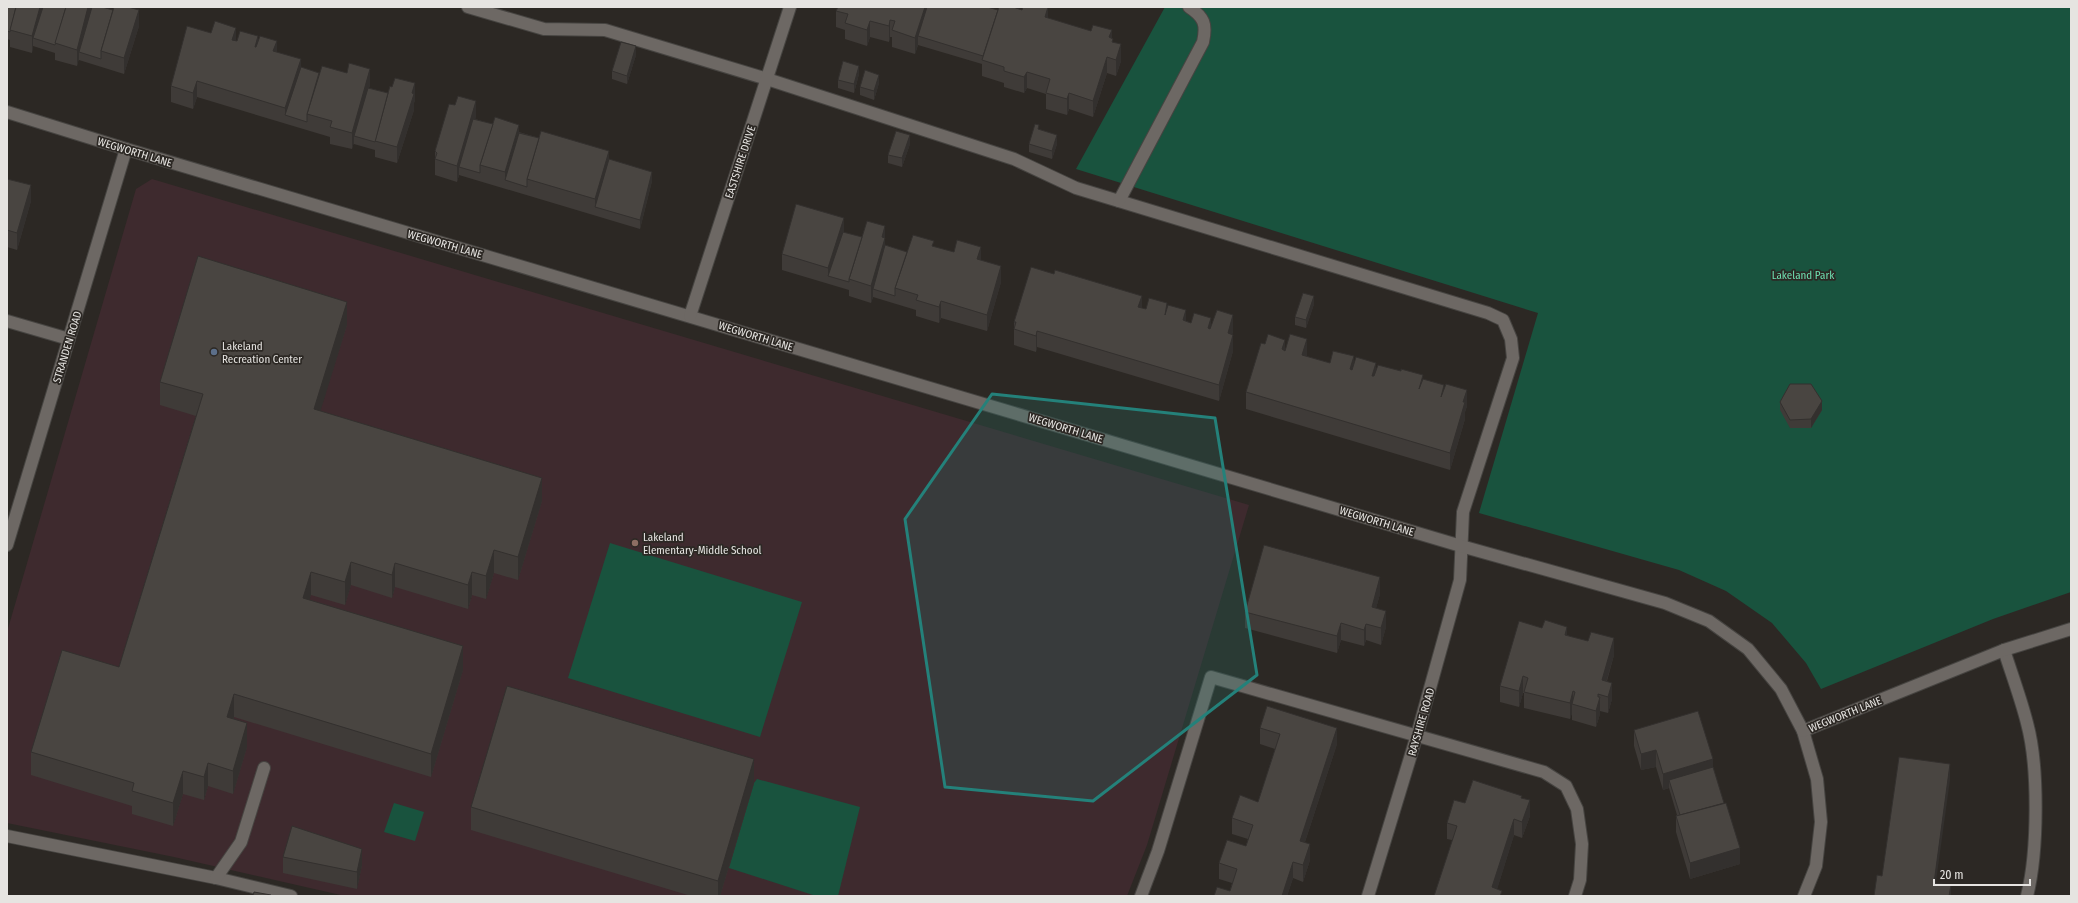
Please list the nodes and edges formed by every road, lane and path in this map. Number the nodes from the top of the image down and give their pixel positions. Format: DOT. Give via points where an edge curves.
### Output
graph roads {
  1 [pos="468,7"];
  2 [pos="790,7"];
  3 [pos="1189,7"];
  4 [pos="767,79"];
  5 [pos="7,112"];
  6 [pos="126,150"];
  7 [pos="1119,201"];
  8 [pos="690,316"];
  9 [pos="7,321"];
  10 [pos="69,340"];
  11 [pos="7,545"];
  12 [pos="1461,546"];
  13 [pos="2071,629"];
  14 [pos="2004,650"];
  15 [pos="1803,731"];
  16 [pos="1417,735"];
  17 [pos="264,768"];
  18 [pos="7,836"];
  19 [pos="216,878"];
  20 [pos="291,896"];
  21 [pos="1141,896"];
  22 [pos="1368,896"];
  23 [pos="1575,896"];
  24 [pos="1804,896"];
  25 [pos="2027,896"];
  1 -- 4 [label="street" via="544,29 605,30"];
  2 -- 4 [label="street, EASTSHIRE DRIVE"];
  3 -- 7 [label="street" via="1200,15 1205,24 1203,42"];
  4 -- 7 [label="street" via="1014,159 1076,188"];
  4 -- 8 [label="street, EASTSHIRE DRIVE"];
  5 -- 6 [label="street, WEGWORTH LANE"];
  6 -- 8 [label="street, WEGWORTH LANE"];
  6 -- 10 [label="street, STRANDEN ROAD"];
  7 -- 12 [label="street, RAYSHIRE ROAD" via="1488,313 1503,320 1511,339 1513,358 1463,512"];
  8 -- 12 [label="street, WEGWORTH LANE"];
  9 -- 10 [label="street"];
  10 -- 11 [label="street, STRANDEN ROAD"];
  12 -- 15 [label="street, WEGWORTH LANE" via="1665,603 1709,621 1748,649 1781,690"];
  12 -- 16 [label="street, RAYSHIRE ROAD" via="1460,580"];
  13 -- 14 [label="street, WEGWORTH LANE"];
  14 -- 15 [label="street, WEGWORTH LANE"];
  14 -- 25 [label="street" via="2028,724 2034,778 2032,877"];
  15 -- 24 [label="street" via="1817,779 1821,822 1816,866"];
  16 -- 21 [label="street" via="1211,677 1158,851"];
  16 -- 22 [label="street, RAYSHIRE ROAD"];
  16 -- 23 [label="street" via="1544,772 1566,786 1577,809 1582,844 1580,880"];
  17 -- 19 [label="street" via="241,842"];
  18 -- 19 [label="street"];
  19 -- 20 [label="street"];
}
